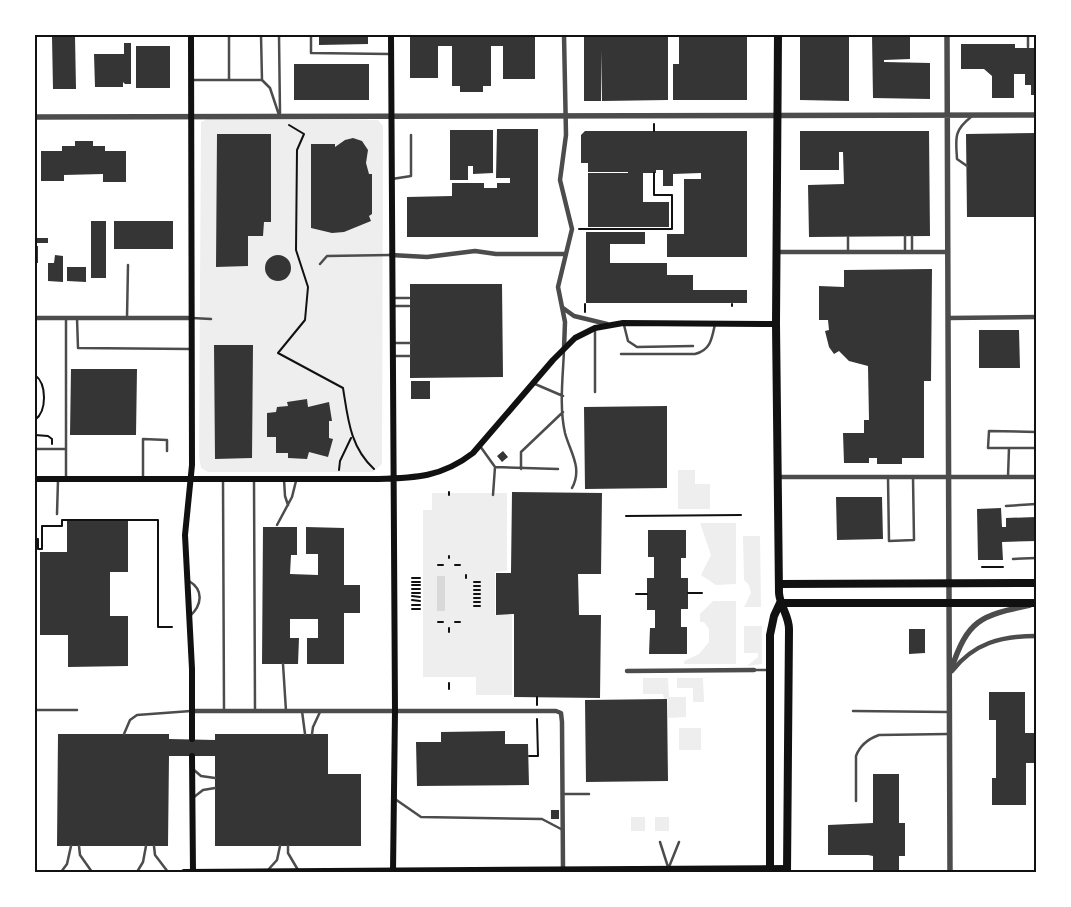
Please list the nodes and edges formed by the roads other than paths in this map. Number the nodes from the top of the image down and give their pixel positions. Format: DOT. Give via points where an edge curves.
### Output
graph roads {
  1 [pos="191,35"];
  2 [pos="229,35"];
  3 [pos="261,35"];
  4 [pos="279,35"];
  5 [pos="391,35"];
  6 [pos="564,35"];
  7 [pos="778,35"];
  8 [pos="947,35"];
  9 [pos="1028,35"];
  10 [pos="311,36"];
  11 [pos="1028,47"];
  12 [pos="391,54"];
  13 [pos="192,80"];
  14 [pos="229,80"];
  15 [pos="262,80"];
  16 [pos="192,116"];
  17 [pos="280,116"];
  18 [pos="391,116"];
  19 [pos="564,116"];
  20 [pos="779,116"];
  21 [pos="948,116"];
  22 [pos="972,116"];
  23 [pos="1036,116"];
  24 [pos="35,117"];
  25 [pos="411,135"];
  26 [pos="966,166"];
  27 [pos="391,179"];
  28 [pos="905,236"];
  29 [pos="912,236"];
  30 [pos="848,237"];
  31 [pos="777,252"];
  32 [pos="848,252"];
  33 [pos="905,252"];
  34 [pos="912,252"];
  35 [pos="948,252"];
  36 [pos="565,254"];
  37 [pos="390,256"];
  38 [pos="320,264"];
  39 [pos="128,265"];
  40 [pos="391,298"];
  41 [pos="409,298"];
  42 [pos="391,306"];
  43 [pos="409,306"];
  44 [pos="563,308"];
  45 [pos="35,318"];
  46 [pos="66,318"];
  47 [pos="77,318"];
  48 [pos="127,318"];
  49 [pos="192,318"];
  50 [pos="949,318"];
  51 [pos="1036,318"];
  52 [pos="211,319"];
  53 [pos="624,323"];
  54 [pos="607,324"];
  55 [pos="716,324"];
  56 [pos="776,324"];
  57 [pos="595,328"];
  58 [pos="391,342"];
  59 [pos="410,343"];
  60 [pos="693,346"];
  61 [pos="192,349"];
  62 [pos="564,349"];
  63 [pos="621,354"];
  64 [pos="391,356"];
  65 [pos="410,356"];
  66 [pos="535,384"];
  67 [pos="596,392"];
  68 [pos="563,396"];
  69 [pos="563,412"];
  70 [pos="1036,432"];
  71 [pos="480,446"];
  72 [pos="1009,448"];
  73 [pos="1036,448"];
  74 [pos="35,449"];
  75 [pos="66,449"];
  76 [pos="167,451"];
  77 [pos="495,467"];
  78 [pos="522,469"];
  79 [pos="558,469"];
  80 [pos="778,477"];
  81 [pos="888,477"];
  82 [pos="913,477"];
  83 [pos="949,478"];
  84 [pos="1008,478"];
  85 [pos="1036,478"];
  86 [pos="35,479"];
  87 [pos="58,479"];
  88 [pos="66,479"];
  89 [pos="143,479"];
  90 [pos="190,479"];
  91 [pos="223,479"];
  92 [pos="254,479"];
  93 [pos="284,479"];
  94 [pos="296,479"];
  95 [pos="392,479"];
  96 [pos="572,488"];
  97 [pos="493,495"];
  98 [pos="1036,504"];
  99 [pos="288,505"];
  100 [pos="1006,506"];
  101 [pos="58,514"];
  102 [pos="277,525"];
  103 [pos="1036,558"];
  104 [pos="1013,559"];
  105 [pos="188,580"];
  106 [pos="1036,582"];
  107 [pos="950,583"];
  108 [pos="779,584"];
  109 [pos="780,603"];
  110 [pos="950,604"];
  111 [pos="1036,604"];
  112 [pos="190,617"];
  113 [pos="1036,636"];
  114 [pos="283,664"];
  115 [pos="754,670"];
  116 [pos="770,670"];
  117 [pos="627,671"];
  118 [pos="950,674"];
  119 [pos="35,710"];
  120 [pos="78,710"];
  121 [pos="192,711"];
  122 [pos="224,711"];
  123 [pos="255,711"];
  124 [pos="286,711"];
  125 [pos="302,711"];
  126 [pos="321,711"];
  127 [pos="394,711"];
  128 [pos="853,711"];
  129 [pos="950,712"];
  130 [pos="124,734"];
  131 [pos="304,734"];
  132 [pos="312,734"];
  133 [pos="950,734"];
  134 [pos="192,739"];
  135 [pos="192,756"];
  136 [pos="192,770"];
  137 [pos="215,778"];
  138 [pos="215,788"];
  139 [pos="562,794"];
  140 [pos="589,794"];
  141 [pos="192,798"];
  142 [pos="394,798"];
  143 [pos="856,801"];
  144 [pos="563,829"];
  145 [pos="660,842"];
  146 [pos="679,842"];
  147 [pos="71,846"];
  148 [pos="79,846"];
  149 [pos="146,846"];
  150 [pos="154,846"];
  151 [pos="280,846"];
  152 [pos="288,846"];
  153 [pos="669,869"];
  154 [pos="268,870"];
  155 [pos="770,870"];
  156 [pos="787,870"];
  157 [pos="296,871"];
  158 [pos="393,871"];
  159 [pos="563,871"];
  160 [pos="61,872"];
  161 [pos="92,872"];
  162 [pos="136,872"];
  163 [pos="168,872"];
  164 [pos="184,872"];
  165 [pos="193,872"];
  166 [pos="950,872"];
  1 -- 13 [label="main road"];
  2 -- 14 [label="lane"];
  3 -- 15 [label="lane"];
  4 -- 17 [label="lane"];
  5 -- 12 [label="main road"];
  6 -- 19 [label="street"];
  7 -- 20 [label="main road"];
  8 -- 21 [label="street"];
  9 -- 11 [label="lane"];
  10 -- 12 [label="lane" via="311,53"];
  12 -- 18 [label="main road"];
  13 -- 14 [label="lane"];
  13 -- 16 [label="main road"];
  14 -- 15 [label="lane"];
  15 -- 17 [label="lane" via="270,88"];
  16 -- 17 [label="street"];
  16 -- 24 [label="street"];
  16 -- 49 [label="main road"];
  17 -- 18 [label="street"];
  18 -- 19 [label="street"];
  18 -- 27 [label="main road"];
  19 -- 20 [label="street"];
  19 -- 36 [label="street" via="566,135 560,180 572,229"];
  20 -- 21 [label="street"];
  20 -- 31 [label="main road"];
  21 -- 22 [label="street"];
  21 -- 35 [label="street"];
  22 -- 23 [label="street"];
  22 -- 26 [label="lane" via="959,126 956,134 956,160"];
  25 -- 27 [label="lane" via="411,176"];
  27 -- 37 [label="main road"];
  28 -- 33 [label="lane"];
  29 -- 34 [label="lane"];
  30 -- 32 [label="lane"];
  31 -- 32 [label="street"];
  31 -- 56 [label="main road"];
  32 -- 33 [label="street"];
  33 -- 34 [label="street"];
  34 -- 35 [label="street"];
  35 -- 50 [label="street"];
  36 -- 37 [label="street" via="475,251 426,257"];
  36 -- 44 [label="street" via="558,288"];
  37 -- 38 [label="lane" via="327,256"];
  37 -- 40 [label="main road"];
  39 -- 48 [label="lane"];
  40 -- 41 [label="lane"];
  40 -- 42 [label="main road"];
  42 -- 43 [label="lane"];
  42 -- 58 [label="main road"];
  44 -- 54 [label="street" via="574,316"];
  44 -- 62 [label="street"];
  45 -- 46 [label="street"];
  46 -- 47 [label="street"];
  46 -- 75 [label="lane"];
  47 -- 48 [label="street"];
  47 -- 61 [label="lane" via="78,348"];
  48 -- 49 [label="street"];
  49 -- 52 [label="lane"];
  49 -- 61 [label="main road"];
  50 -- 51 [label="street"];
  50 -- 83 [label="street"];
  53 -- 54 [label="main road"];
  53 -- 55 [label="main road"];
  53 -- 60 [label="lane" via="628,341 637,347"];
  54 -- 57 [label="main road"];
  55 -- 56 [label="main road"];
  55 -- 63 [label="lane" via="712,340 702,352"];
  56 -- 80 [label="main road"];
  57 -- 62 [label="main road" via="575,338"];
  57 -- 67 [label="lane"];
  58 -- 59 [label="lane"];
  58 -- 64 [label="main road"];
  61 -- 90 [label="main road"];
  62 -- 66 [label="main road"];
  62 -- 68 [label="lane"];
  64 -- 65 [label="lane"];
  64 -- 95 [label="main road"];
  66 -- 68 [label="lane"];
  66 -- 71 [label="main road"];
  68 -- 69 [label="lane"];
  69 -- 78 [label="lane" via="521,452"];
  69 -- 96 [label="lane" via="565,431 576,461 576,480"];
  70 -- 72 [label="lane" via="989,431 988,448"];
  71 -- 77 [label="lane"];
  71 -- 95 [label="main road" via="460,464 439,474"];
  72 -- 73 [label="lane"];
  72 -- 84 [label="lane"];
  74 -- 75 [label="lane"];
  75 -- 88 [label="lane"];
  76 -- 89 [label="lane" via="167,440 143,440"];
  77 -- 78 [label="lane"];
  77 -- 97 [label="lane"];
  78 -- 79 [label="lane"];
  80 -- 81 [label="street"];
  80 -- 108 [label="main road"];
  81 -- 82 [label="street"];
  81 -- 82 [label="lane" via="889,541 914,540"];
  82 -- 83 [label="street"];
  83 -- 84 [label="street"];
  83 -- 107 [label="street"];
  84 -- 85 [label="street"];
  86 -- 87 [label="main road"];
  87 -- 88 [label="main road"];
  87 -- 101 [label="lane"];
  88 -- 89 [label="main road"];
  89 -- 90 [label="main road"];
  90 -- 91 [label="main road"];
  90 -- 105 [label="main road" via="185,535"];
  91 -- 92 [label="main road"];
  91 -- 122 [label="lane"];
  92 -- 93 [label="main road"];
  92 -- 123 [label="lane"];
  93 -- 94 [label="main road"];
  93 -- 99 [label="lane"];
  94 -- 95 [label="main road"];
  94 -- 99 [label="lane"];
  95 -- 127 [label="main road"];
  98 -- 100 [label="lane"];
  99 -- 102 [label="lane"];
  103 -- 104 [label="lane"];
  105 -- 112 [label="main road"];
  105 -- 112 [label="lane" via="200,591 200,605"];
  106 -- 107 [label="main road"];
  107 -- 108 [label="main road"];
  107 -- 110 [label="street"];
  108 -- 109 [label="main road"];
  109 -- 110 [label="main road"];
  109 -- 116 [label="main road" via="770,628"];
  109 -- 156 [label="main road" via="789,629"];
  110 -- 111 [label="main road"];
  110 -- 118 [label="street"];
  111 -- 118 [label="street" via="992,614 974,624 962,642"];
  112 -- 121 [label="main road"];
  113 -- 118 [label="street" via="1006,637 985,643 970,652"];
  114 -- 124 [label="lane"];
  115 -- 116 [label="lane"];
  115 -- 117 [label="street"];
  116 -- 155 [label="main road"];
  118 -- 129 [label="street"];
  119 -- 120 [label="lane"];
  121 -- 122 [label="street"];
  121 -- 130 [label="lane" via="137,715 130,720"];
  121 -- 134 [label="main road"];
  122 -- 123 [label="street"];
  123 -- 124 [label="street"];
  124 -- 125 [label="street"];
  125 -- 126 [label="street"];
  125 -- 131 [label="lane"];
  126 -- 127 [label="street"];
  126 -- 132 [label="lane"];
  127 -- 139 [label="street" via="561,713"];
  127 -- 142 [label="main road"];
  128 -- 129 [label="lane"];
  129 -- 133 [label="street"];
  133 -- 143 [label="lane" via="872,737 858,749 856,756"];
  133 -- 166 [label="street"];
  135 -- 136 [label="main road"];
  136 -- 137 [label="lane"];
  136 -- 141 [label="main road"];
  138 -- 141 [label="lane" via="203,790"];
  139 -- 140 [label="lane"];
  139 -- 144 [label="street"];
  141 -- 165 [label="main road"];
  142 -- 144 [label="lane" via="421,818 542,818"];
  142 -- 158 [label="main road"];
  144 -- 159 [label="street"];
  145 -- 153 [label="lane"];
  146 -- 153 [label="lane"];
  147 -- 160 [label="lane" via="67,864"];
  148 -- 161 [label="lane" via="80,854"];
  149 -- 162 [label="lane" via="143,862"];
  150 -- 163 [label="lane" via="155,856"];
  151 -- 154 [label="lane" via="277,860"];
  152 -- 157 [label="lane"];
  153 -- 155 [label="main road"];
  153 -- 159 [label="main road"];
  154 -- 157 [label="main road"];
  154 -- 165 [label="main road"];
  155 -- 156 [label="main road"];
  157 -- 158 [label="main road"];
  158 -- 159 [label="main road"];
  164 -- 165 [label="main road"];
}
